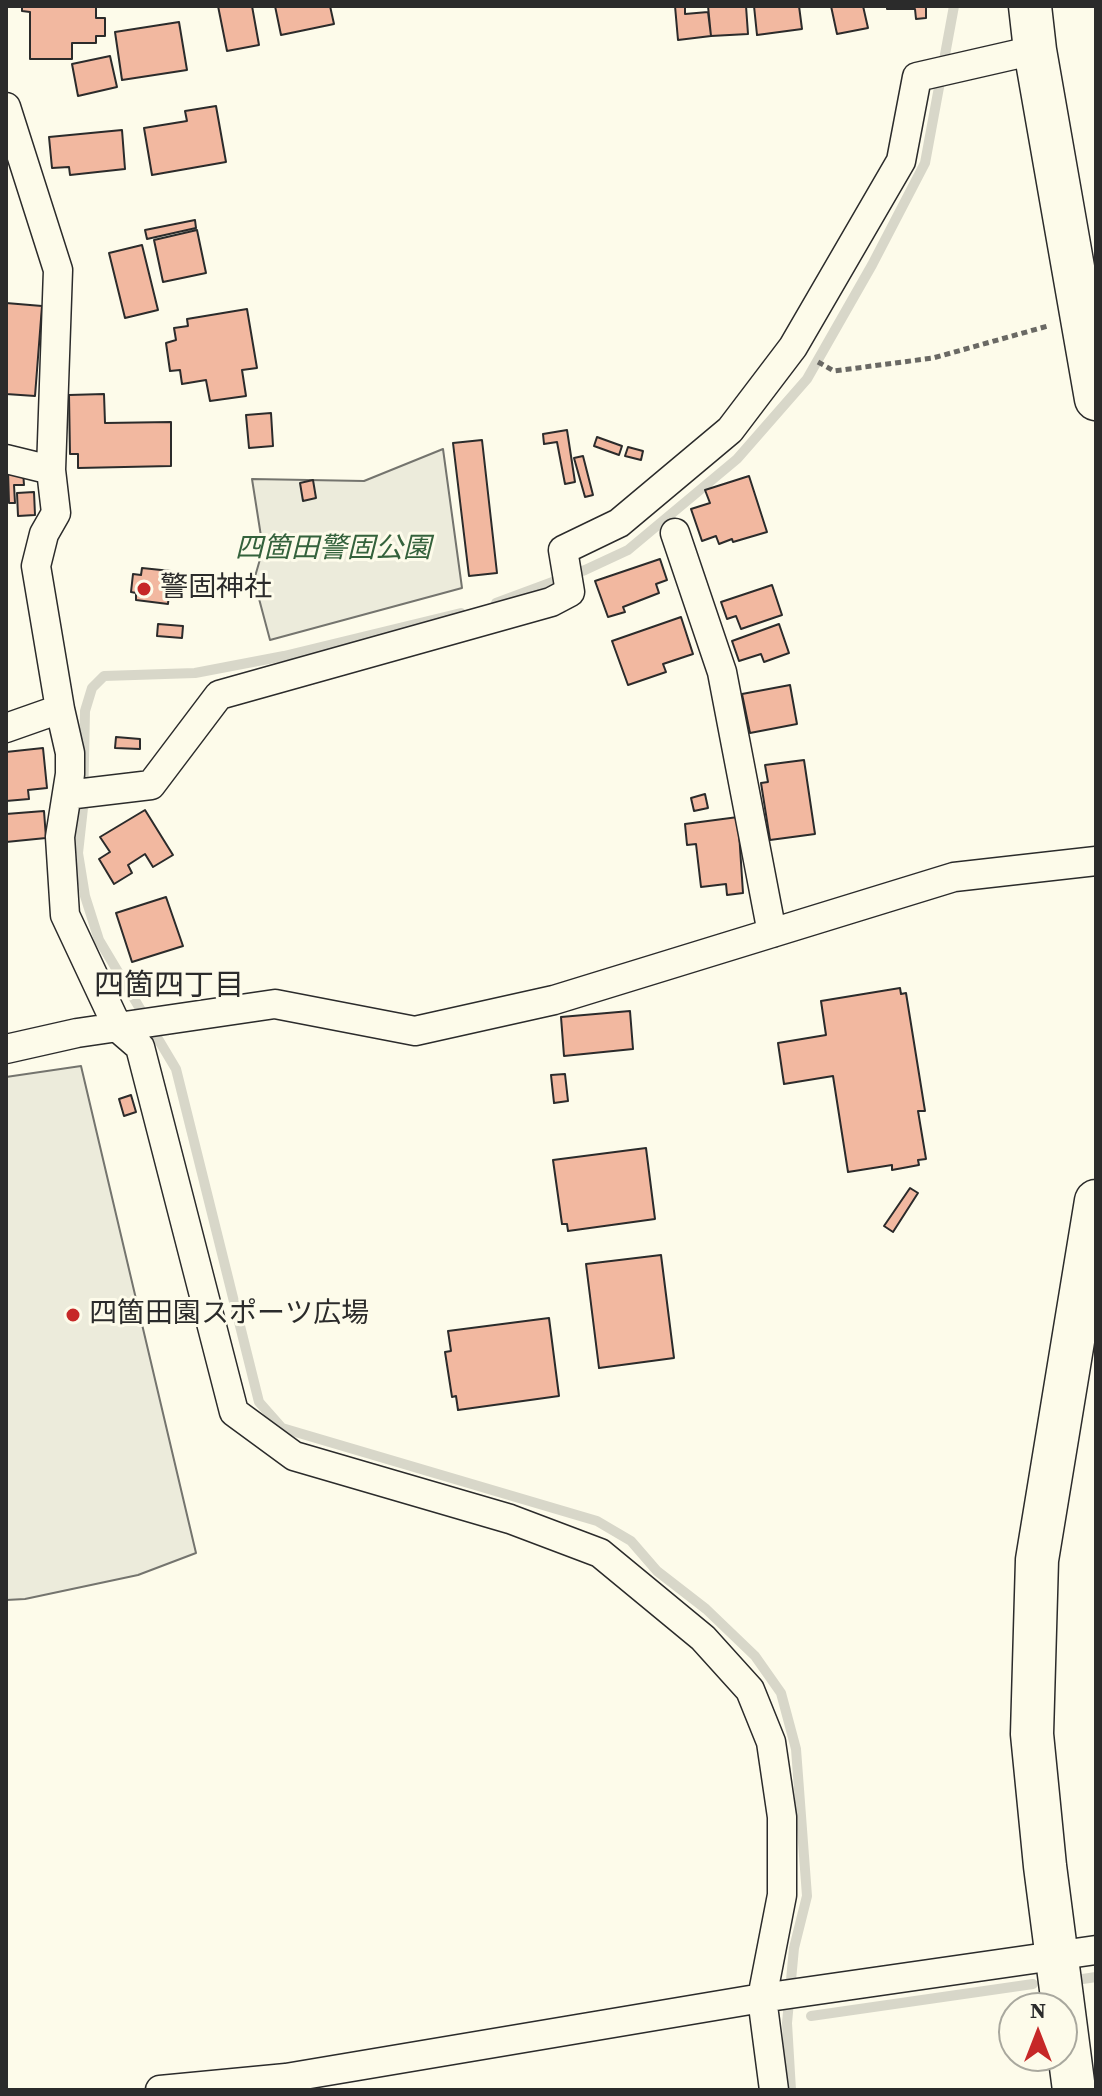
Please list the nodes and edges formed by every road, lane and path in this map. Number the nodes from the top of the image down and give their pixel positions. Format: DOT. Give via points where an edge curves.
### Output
graph roads {
  1 [pos="1030,6"];
  2 [pos="1035,50"];
  3 [pos="6,107"];
  4 [pos="1081,316"];
  5 [pos="834,371"];
  6 [pos="1096,399"];
  7 [pos="6,459"];
  8 [pos="51,470"];
  9 [pos="675,533"];
  10 [pos="60,709"];
  11 [pos="6,728"];
  12 [pos="67,795"];
  13 [pos="1096,861"];
  14 [pos="772,933"];
  15 [pos="126,1026"];
  16 [pos="6,1049"];
  17 [pos="1096,1201"];
  18 [pos="1076,1953"];
  19 [pos="770,1997"];
  20 [pos="287,2084"];
  21 [pos="160,2090"];
  22 [pos="774,2090"];
  23 [pos="1074,2090"];
  1 -- 2 [label="street"];
  2 -- 4 [label="street"];
  2 -- 12 [label="street" via="917,77 901,161 793,347 730,430 619,523 563,550 570,592 551,602 219,695 151,785"];
  3 -- 8 [label="street" via="58,270"];
  4 -- 5 [label="path" via="933,358"];
  4 -- 6 [label="street"];
  7 -- 8 [label="street"];
  8 -- 10 [label="street" via="56,513 36,566"];
  9 -- 14 [label="street" via="722,672"];
  10 -- 11 [label="street"];
  10 -- 12 [label="street" via="70,753"];
  12 -- 15 [label="street" via="60,837 65,915"];
  13 -- 14 [label="street" via="954,877"];
  14 -- 15 [label="street" via="554,1000 415,1031 275,1004"];
  15 -- 16 [label="street"];
  15 -- 19 [label="street" via="140,1047 234,1412 294,1456 510,1519 600,1553 703,1638 750,1690 771,1742 782,1817 782,1895"];
  17 -- 18 [label="street" via="1037,1560 1032,1734"];
  18 -- 19 [label="street"];
  18 -- 23 [label="street"];
  19 -- 20 [label="street"];
  19 -- 22 [label="street"];
  20 -- 21 [label="street"];
}
